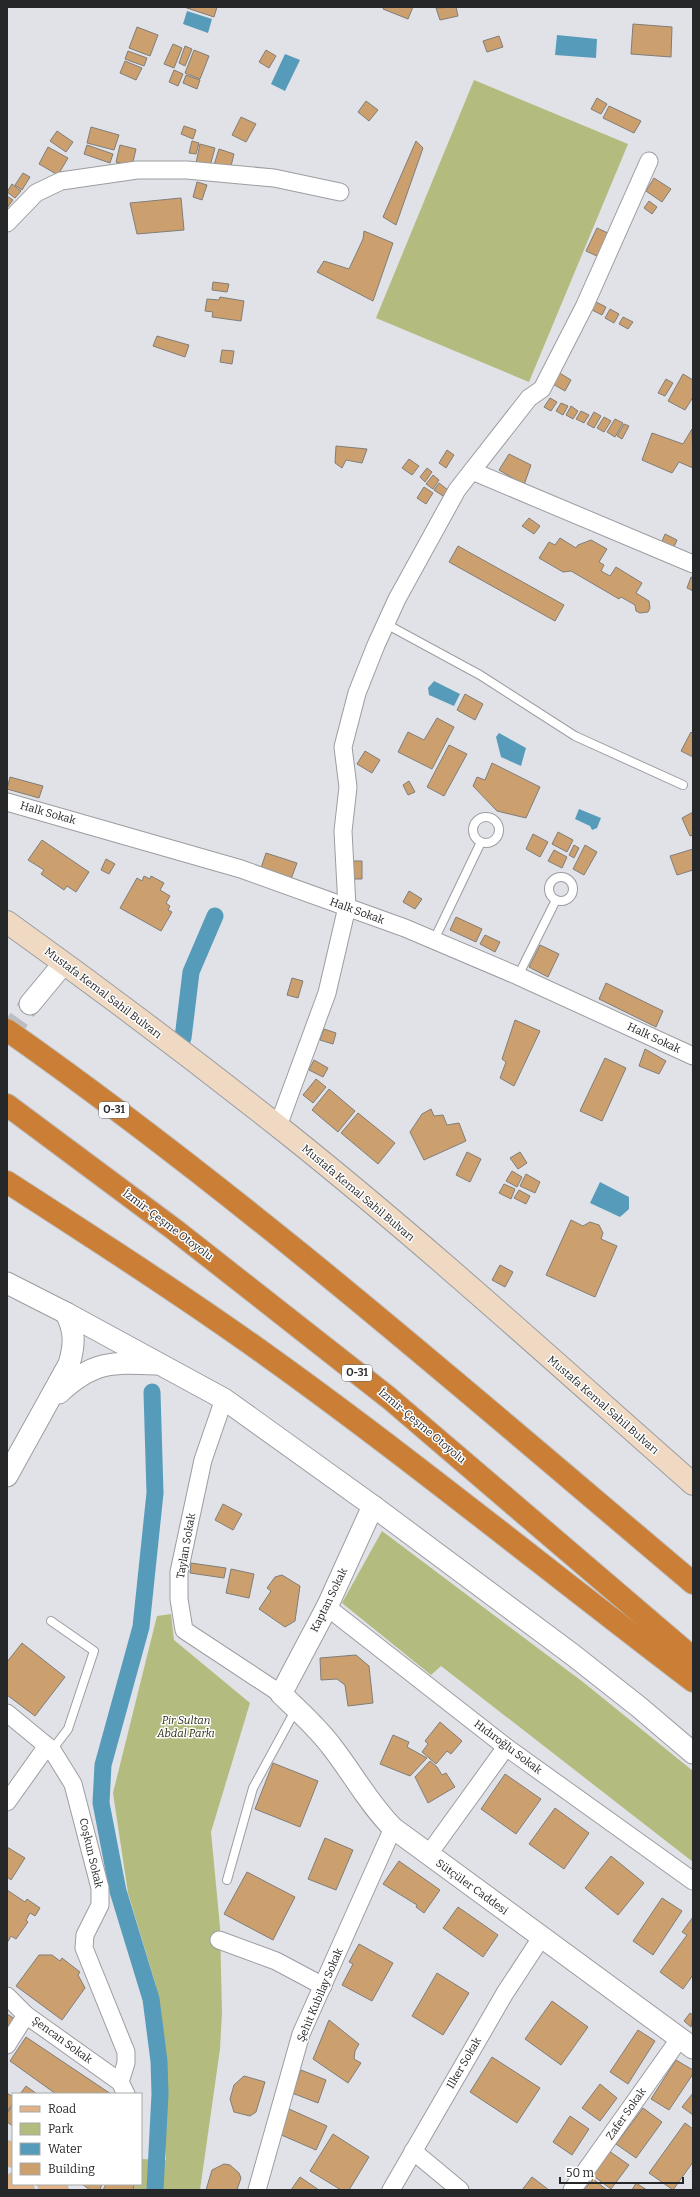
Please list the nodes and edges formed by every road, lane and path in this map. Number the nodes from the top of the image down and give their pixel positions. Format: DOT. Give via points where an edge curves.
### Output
graph roads {
  1 [pos="649,161"];
  2 [pos="340,192"];
  3 [pos="7,223"];
  4 [pos="472,471"];
  5 [pos="693,564"];
  6 [pos="386,624"];
  7 [pos="683,785"];
  8 [pos="7,802"];
  9 [pos="480,842"];
  10 [pos="556,900"];
  11 [pos="347,907"];
  12 [pos="7,922"];
  13 [pos="434,940"];
  14 [pos="64,963"];
  15 [pos="518,976"];
  16 [pos="30,1004"];
  17 [pos="7,1030"];
  18 [pos="693,1056"];
  19 [pos="7,1105"];
  20 [pos="278,1126"];
  21 [pos="7,1182"];
  22 [pos="7,1283"];
  23 [pos="66,1313"];
  24 [pos="110,1337"];
  25 [pos="69,1364"];
  26 [pos="160,1364"];
  27 [pos="93,1368"];
  28 [pos="224,1399"];
  29 [pos="48,1403"];
  30 [pos="7,1476"];
  31 [pos="693,1484"];
  32 [pos="373,1506"];
  33 [pos="693,1583"];
  34 [pos="327,1607"];
  35 [pos="52,1621"];
  36 [pos="693,1658"];
  37 [pos="693,1681"];
  38 [pos="281,1694"];
  39 [pos="297,1708"];
  40 [pos="7,1712"];
  41 [pos="506,1747"];
  42 [pos="49,1748"];
  43 [pos="693,1753"];
  44 [pos="7,1802"];
  45 [pos="393,1828"];
  46 [pos="428,1855"];
  47 [pos="227,1880"];
  48 [pos="693,1881"];
  49 [pos="541,1938"];
  50 [pos="220,1940"];
  51 [pos="323,1986"];
  52 [pos="7,1996"];
  53 [pos="26,2015"];
  54 [pos="686,2043"];
  55 [pos="7,2045"];
  56 [pos="123,2088"];
  57 [pos="413,2151"];
  58 [pos="257,2190"];
  59 [pos="391,2190"];
  60 [pos="460,2190"];
  61 [pos="572,2190"];
  1 -- 4 [label="street" via="585,305 542,389 529,398"];
  2 -- 3 [label="street" via="274,178 186,170 137,170 61,181 36,193"];
  4 -- 5 [label="street"];
  4 -- 6 [label="street" via="457,490"];
  6 -- 7 [label="lane" via="480,675 575,736"];
  6 -- 11 [label="street" via="357,693 343,747 348,787 343,831"];
  8 -- 11 [label="street, Halk Sokak" via="241,870"];
  9 -- 13 [label="lane"];
  10 -- 15 [label="lane"];
  11 -- 13 [label="street, Halk Sokak"];
  11 -- 20 [label="street" via="327,993"];
  12 -- 14 [label="main road, Mustafa Kemal Sahil Bulvarı"];
  13 -- 15 [label="street, Halk Sokak"];
  14 -- 16 [label="street"];
  14 -- 20 [label="main road, Mustafa Kemal Sahil Bulvarı"];
  15 -- 18 [label="street, Halk Sokak"];
  17 -- 33 [label="highway, O-31" via="220,1189 429,1359"];
  19 -- 36 [label="highway, İzmir-Çeşme Otoyolu / O-31" via="175,1230 389,1398"];
  20 -- 31 [label="main road, Mustafa Kemal Sahil Bulvarı" via="432,1255"];
  21 -- 37 [label="highway" via="149,1274 269,1357"];
  22 -- 23 [label="street"];
  23 -- 24 [label="street"];
  23 -- 25 [label="street" via="74,1334 74,1347"];
  24 -- 25 [label="street" via="98,1338"];
  24 -- 26 [label="street"];
  24 -- 27 [label="street" via="108,1351"];
  25 -- 29 [label="street"];
  26 -- 27 [label="street" via="115,1364"];
  26 -- 28 [label="street"];
  27 -- 29 [label="street" via="80,1375"];
  28 -- 32 [label="street"];
  28 -- 38 [label="street, Taylan Sokak" via="203,1460 178,1572 184,1630"];
  29 -- 30 [label="street"];
  32 -- 34 [label="street, Kaptan Sokak"];
  32 -- 43 [label="street" via="579,1660"];
  34 -- 38 [label="street, Kaptan Sokak"];
  34 -- 41 [label="street, Hıdıroğlu Sokak"];
  35 -- 42 [label="lane" via="94,1652 68,1729"];
  38 -- 39 [label="street, Sütçüler Caddesi"];
  39 -- 45 [label="street, Sütçüler Caddesi" via="332,1747"];
  39 -- 47 [label="lane" via="253,1788"];
  40 -- 42 [label="street, Coşkun Sokak"];
  41 -- 46 [label="street"];
  41 -- 48 [label="street, Hıdıroğlu Sokak"];
  42 -- 44 [label="street"];
  42 -- 56 [label="street, Coşkun Sokak" via="73,1784 100,1888 100,1905 85,1935 84,1948 126,2052"];
  45 -- 46 [label="street, Sütçüler Caddesi"];
  45 -- 51 [label="street, Şehit Kubilay Sokak"];
  46 -- 49 [label="street, Sütçüler Caddesi"];
  49 -- 54 [label="street, Sütçüler Caddesi"];
  49 -- 57 [label="street, Ilker Sokak" via="505,1993"];
  50 -- 51 [label="street" via="276,1961"];
  51 -- 58 [label="street, Şehit Kubilay Sokak" via="301,2034"];
  52 -- 53 [label="street, Şencan Sokak"];
  53 -- 55 [label="street"];
  53 -- 56 [label="street, Şencan Sokak"];
  54 -- 61 [label="street, Zafer Sokak"];
  57 -- 59 [label="street, Ilker Sokak"];
  57 -- 60 [label="street"];
}
